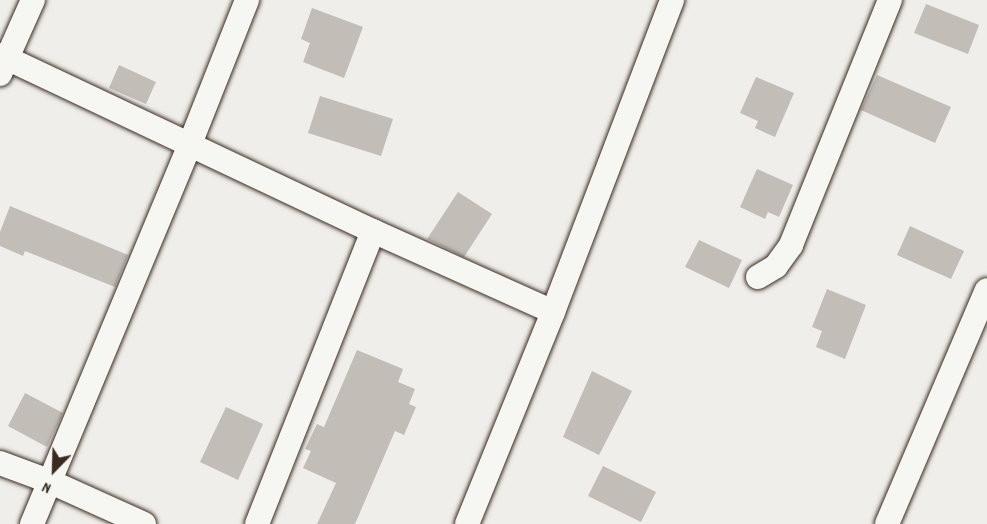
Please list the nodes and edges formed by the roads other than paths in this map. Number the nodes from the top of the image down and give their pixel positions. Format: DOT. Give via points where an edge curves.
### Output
graph roads {
  1 [pos="33,0"];
  2 [pos="247,0"];
  3 [pos="672,0"];
  4 [pos="890,0"];
  5 [pos="2,63"];
  6 [pos="190,144"];
  7 [pos="373,231"];
  8 [pos="758,277"];
  9 [pos="987,290"];
  10 [pos="554,312"];
  11 [pos="0,462"];
  12 [pos="51,482"];
  13 [pos="32,524"];
  14 [pos="144,524"];
  15 [pos="256,524"];
  16 [pos="467,524"];
  17 [pos="887,524"];
  1 -- 5 [label="street"];
  2 -- 6 [label="street"];
  3 -- 10 [label="street"];
  4 -- 8 [label="street" via="791,245 776,266"];
  5 -- 6 [label="street"];
  6 -- 7 [label="street"];
  6 -- 12 [label="street"];
  7 -- 10 [label="street"];
  7 -- 15 [label="street"];
  9 -- 17 [label="street"];
  10 -- 16 [label="street"];
  11 -- 12 [label="street"];
  12 -- 13 [label="street"];
  12 -- 14 [label="street"];
}
